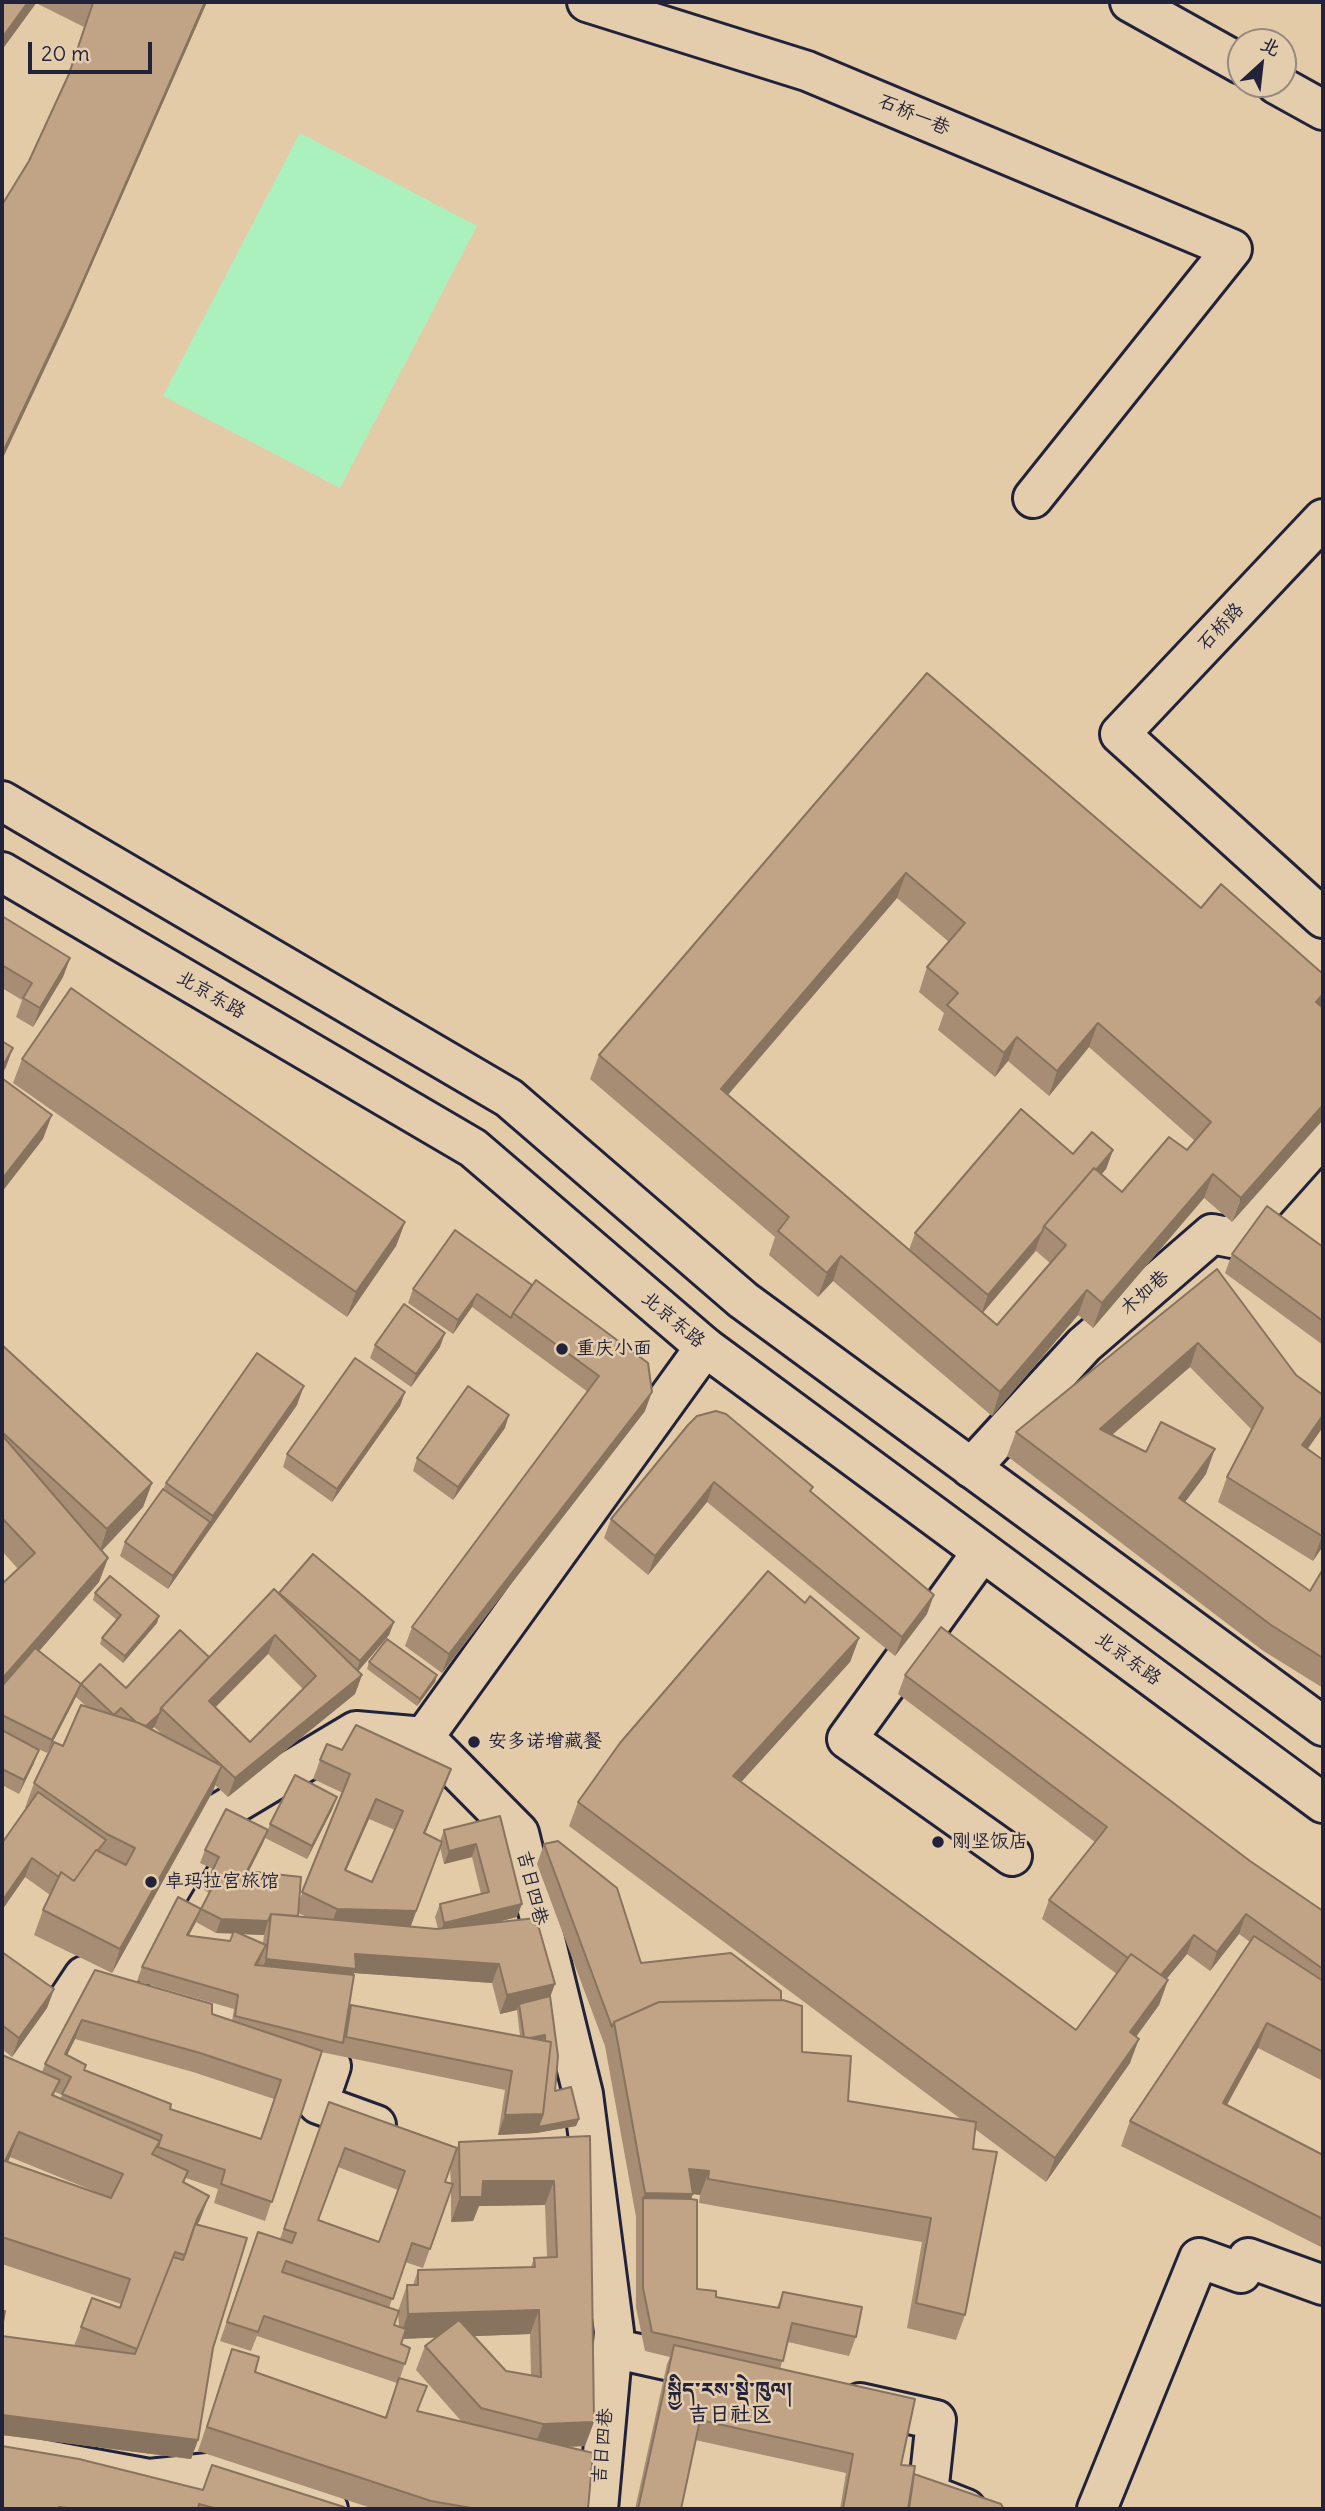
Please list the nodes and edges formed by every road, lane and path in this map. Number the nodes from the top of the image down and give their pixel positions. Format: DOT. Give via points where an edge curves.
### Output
graph roads {
  1 [pos="587,2"];
  2 [pos="1130,2"];
  3 [pos="1227,56"];
  4 [pos="1297,96"];
  5 [pos="1323,110"];
  6 [pos="1033,498"];
  7 [pos="1323,519"];
  8 [pos="2,801"];
  9 [pos="2,872"];
  10 [pos="1323,918"];
  11 [pos="1323,1136"];
  12 [pos="705,1348"];
  13 [pos="971,1468"];
  14 [pos="982,1552"];
  15 [pos="1323,1726"];
  16 [pos="424,1737"];
  17 [pos="1323,1803"];
  18 [pos="1012,1856"];
  19 [pos="115,1982"];
  20 [pos="2,2066"];
  21 [pos="403,2135"];
  22 [pos="1323,2285"];
  23 [pos="612,2348"];
  24 [pos="747,2378"];
  25 [pos="828,2396"];
  26 [pos="2,2452"];
  27 [pos="328,2509"];
  28 [pos="598,2509"];
  29 [pos="966,2509"];
  30 [pos="1097,2509"];
  1 -- 6 [label="street, 石桥一巷" via="807,71 1233,249"];
  2 -- 3 [label="street"];
  4 -- 5 [label="street"];
  7 -- 10 [label="street, 石桥路" via="1120,734"];
  8 -- 13 [label="street" via="509,1098 743,1300"];
  9 -- 12 [label="street, 北京东路" via="473,1148"];
  11 -- 13 [label="street, 木如巷" via="1233,1238 1212,1234 1084,1345"];
  12 -- 14 [label="street, 北京东路"];
  12 -- 16 [label="street"];
  13 -- 15 [label="street"];
  14 -- 17 [label="street, 北京东路"];
  14 -- 18 [label="street" via="846,1739"];
  16 -- 19 [label="street" via="356,1731 215,1816"];
  16 -- 23 [label="street, 吉日四巷" via="519,1833 583,2094 575,2142 614,2332"];
  19 -- 20 [label="street" via="84,1976 21,2070"];
  19 -- 21 [label="street" via="221,2015 219,2029 331,2066 318,2104"];
  22 -- 30 [label="street" via="1248,2258 1241,2273 1199,2258"];
  23 -- 24 [label="street"];
  23 -- 28 [label="street, 吉日四巷"];
  25 -- 29 [label="street" via="936,2420 928,2494"];
  26 -- 27 [label="street" via="149,2479 208,2473"];
}
